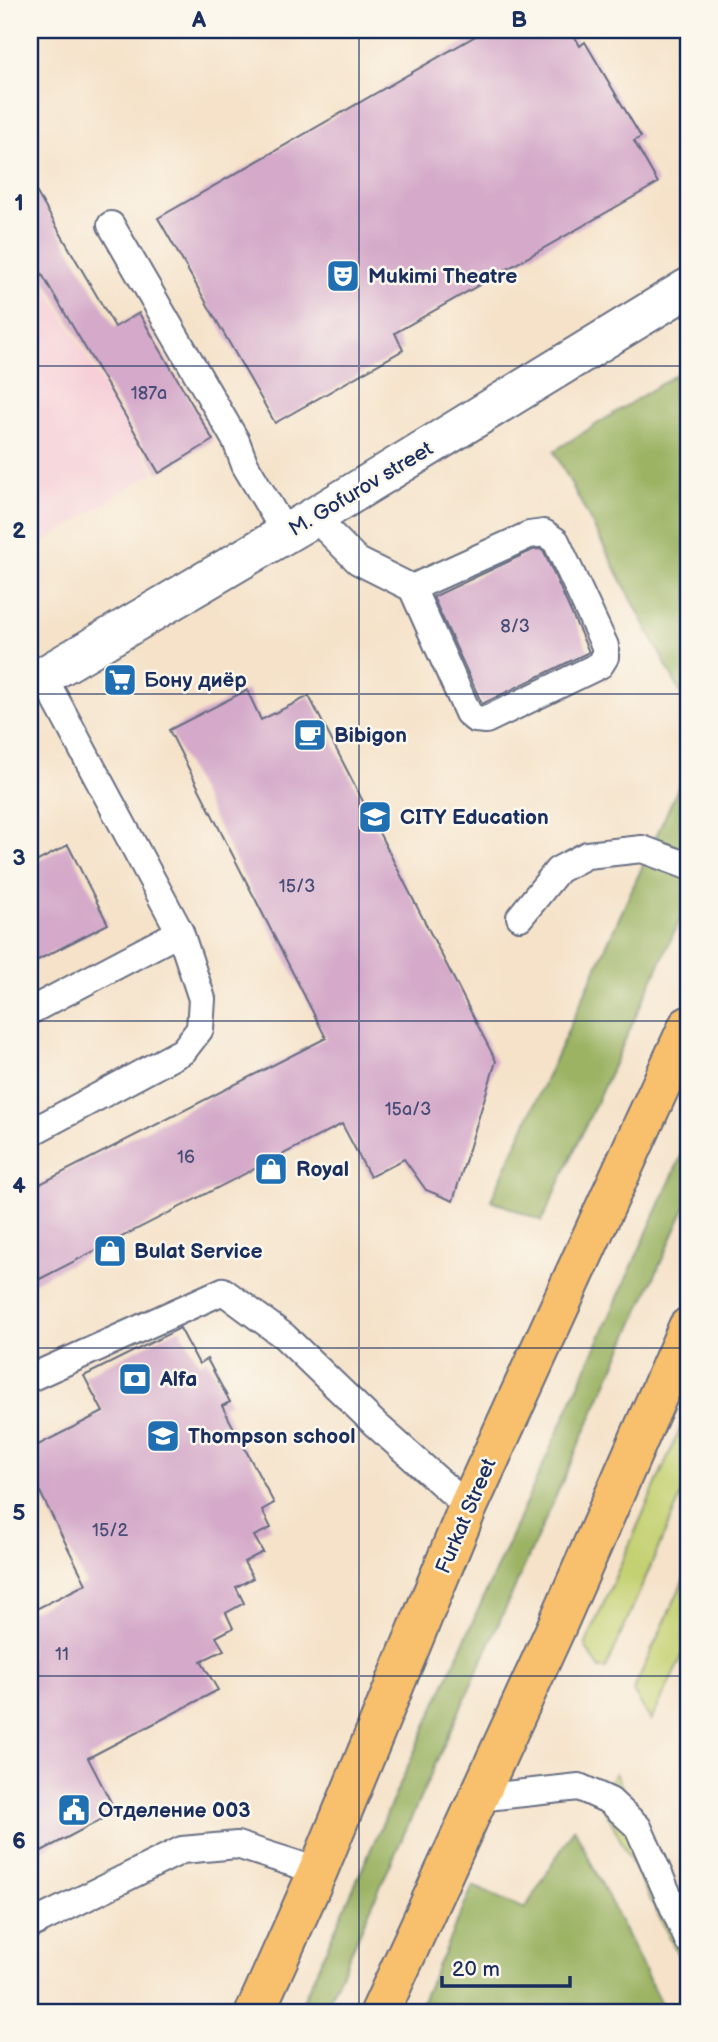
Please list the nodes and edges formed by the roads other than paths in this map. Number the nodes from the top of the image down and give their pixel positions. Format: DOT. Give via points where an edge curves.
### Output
graph roads {
  1 [pos="111,225"];
  2 [pos="688,288"];
  3 [pos="300,526"];
  4 [pos="412,588"];
  5 [pos="36,680"];
  6 [pos="688,866"];
  7 [pos="520,917"];
  8 [pos="180,932"];
  9 [pos="30,1011"];
  10 [pos="688,1026"];
  11 [pos="30,1133"];
  12 [pos="688,1327"];
  13 [pos="30,1378"];
  14 [pos="468,1507"];
  15 [pos="478,1798"];
  16 [pos="318,1871"];
  17 [pos="30,1925"];
  18 [pos="688,1940"];
  19 [pos="255,2012"];
  20 [pos="380,2012"];
  1 -- 3 [label="lane" via="236,441 245,465"];
  2 -- 3 [label="street, M. Gofurov street"];
  3 -- 4 [label="lane"];
  3 -- 5 [label="street, M. Gofurov street"];
  4 -- 4 [label="lane" via="529,535 544,533 555,541 605,646 605,657 600,665 486,720 475,719 467,713"];
  5 -- 8 [label="lane"];
  6 -- 7 [label="lane" via="642,849 587,855 558,870"];
  8 -- 9 [label="lane"];
  8 -- 11 [label="lane" via="202,999 200,1029 183,1051"];
  10 -- 14 [label="main road, Furkat Street"];
  12 -- 15 [label="main road"];
  13 -- 14 [label="lane" via="223,1291 284,1336"];
  14 -- 16 [label="main road, Furkat Street"];
  15 -- 18 [label="lane" via="579,1787 610,1801 638,1827"];
  15 -- 20 [label="main road"];
  16 -- 17 [label="lane" via="237,1845 182,1850"];
  16 -- 19 [label="main road, Furkat Street"];
}
